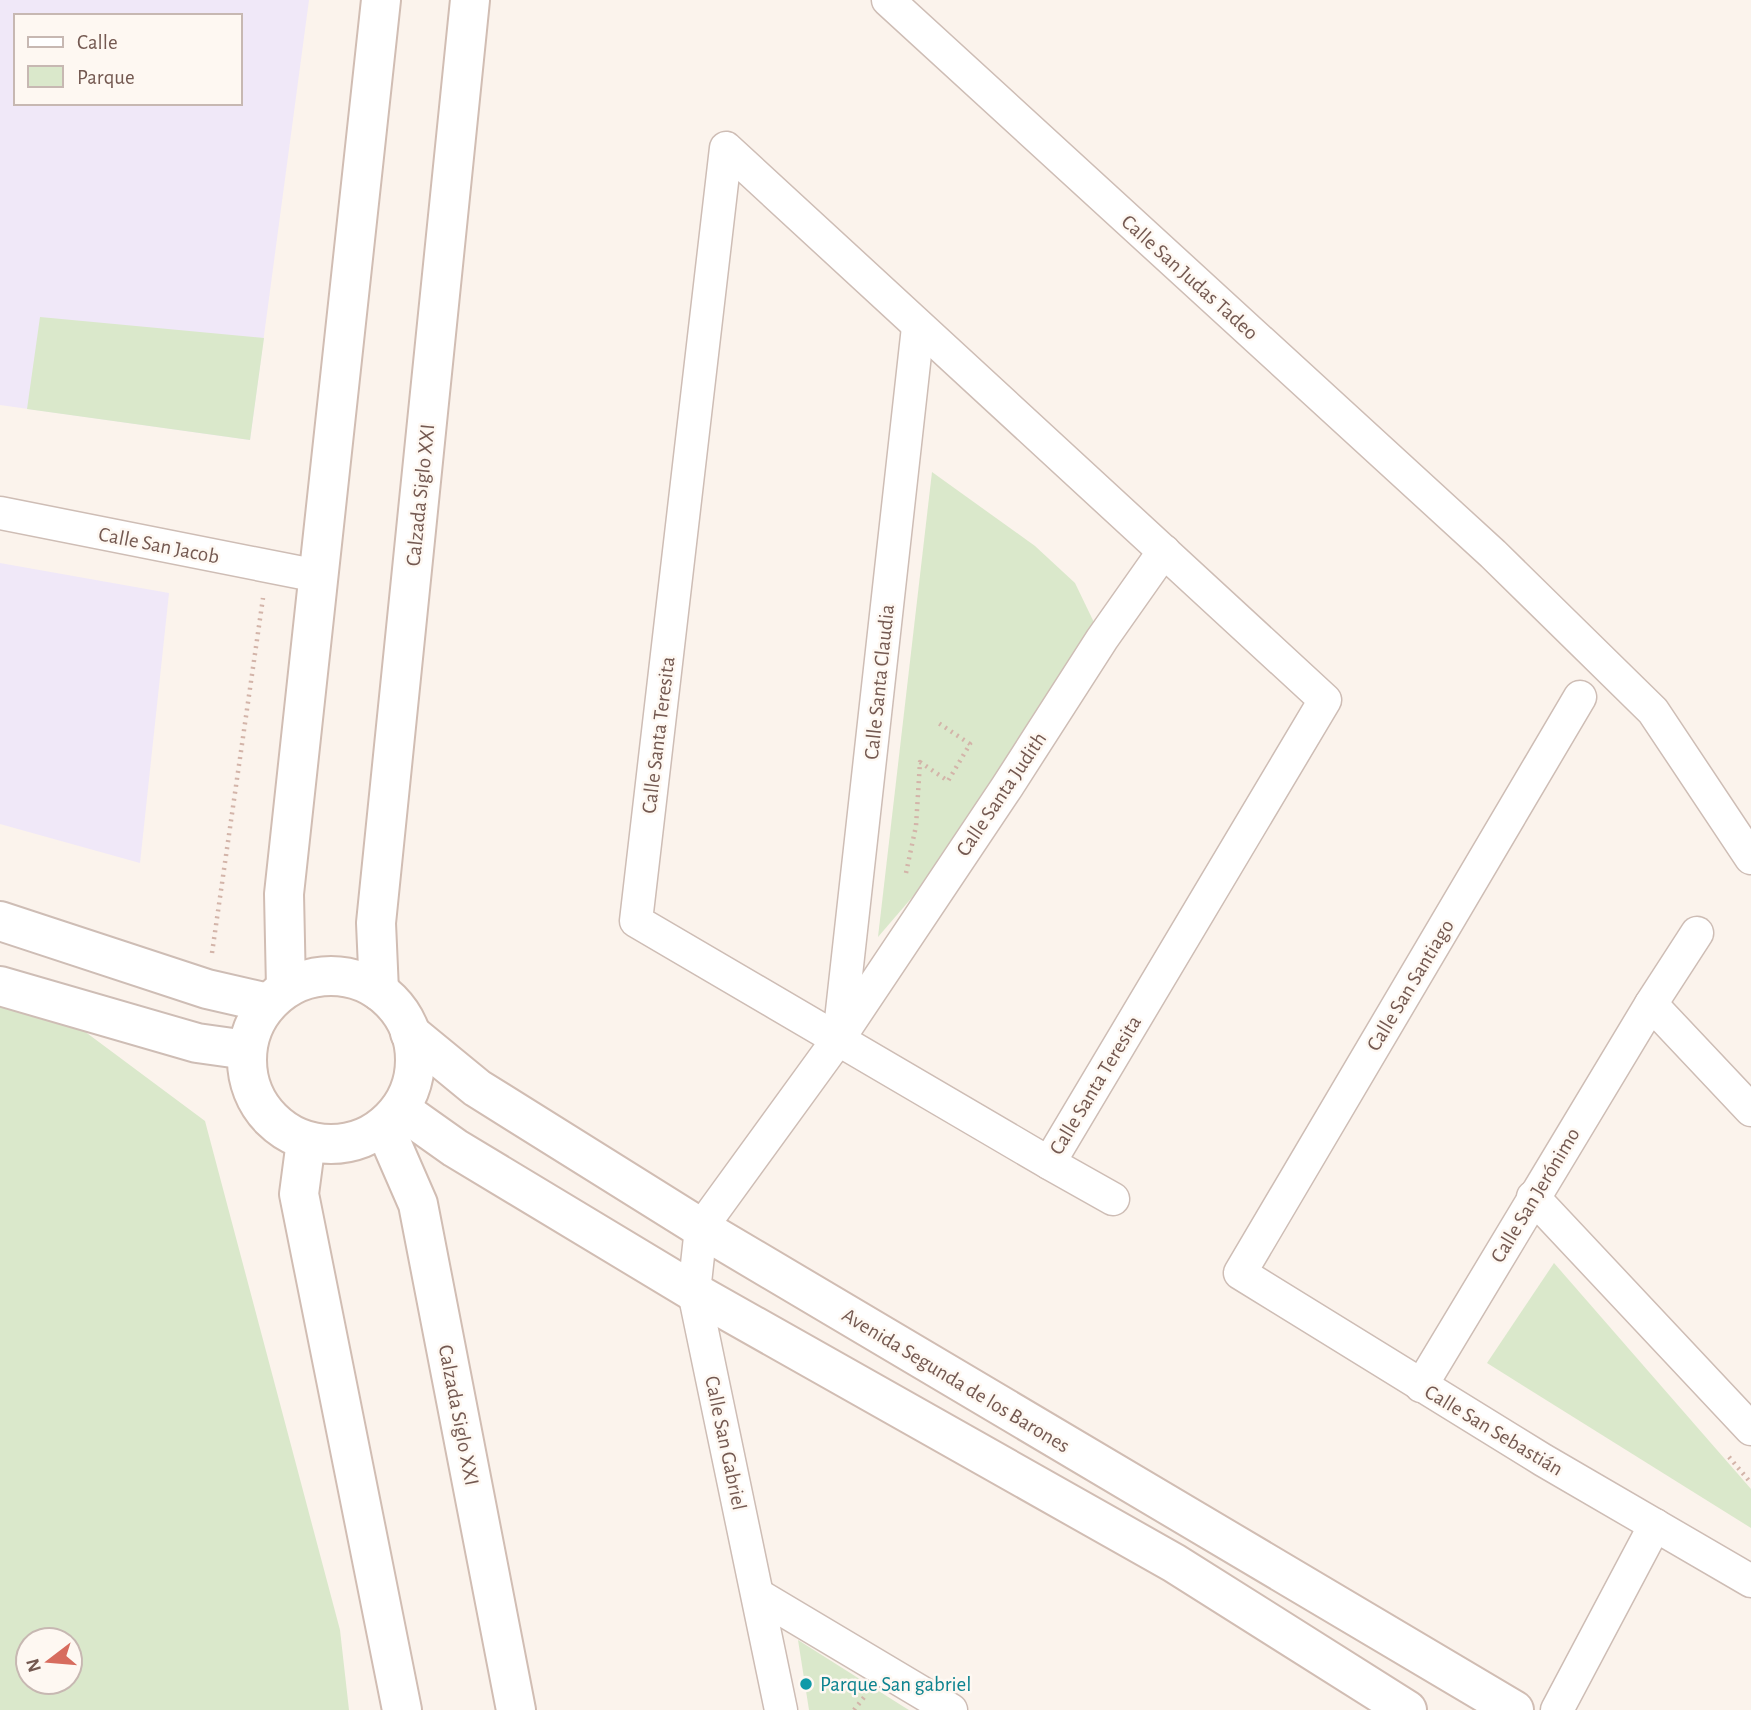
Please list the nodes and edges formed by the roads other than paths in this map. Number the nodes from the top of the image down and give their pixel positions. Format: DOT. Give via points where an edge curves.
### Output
graph roads {
  1 [pos="381,0"];
  2 [pos="470,0"];
  3 [pos="888,0"];
  4 [pos="918,327"];
  5 [pos="0,513"];
  6 [pos="1164,551"];
  7 [pos="318,576"];
  8 [pos="1580,697"];
  9 [pos="1751,858"];
  10 [pos="0,921"];
  11 [pos="1697,933"];
  12 [pos="0,986"];
  13 [pos="379,990"];
  14 [pos="277,996"];
  15 [pos="1651,1004"];
  16 [pos="410,1033"];
  17 [pos="839,1038"];
  18 [pos="247,1049"];
  19 [pos="1751,1110"];
  20 [pos="392,1117"];
  21 [pos="306,1141"];
  22 [pos="1049,1163"];
  23 [pos="1533,1197"];
  24 [pos="1112,1199"];
  25 [pos="701,1228"];
  26 [pos="1240,1273"];
  27 [pos="694,1292"];
  28 [pos="1421,1386"];
  29 [pos="1751,1429"];
  30 [pos="1655,1525"];
  31 [pos="1751,1581"];
  32 [pos="758,1594"];
  33 [pos="402,1710"];
  34 [pos="516,1710"];
  35 [pos="781,1710"];
  36 [pos="951,1710"];
  37 [pos="1407,1710"];
  38 [pos="1514,1710"];
  39 [pos="1557,1710"];
  1 -- 7 [label="main road"];
  2 -- 13 [label="main road, Calzada Siglo XXI" via="376,923"];
  3 -- 9 [label="street, Calle San Judas Tadeo" via="1493,554 1653,711"];
  4 -- 6 [label="street, Calle Santa Teresita"];
  4 -- 17 [label="street, Calle Santa Claudia"];
  4 -- 17 [label="street, Calle Santa Teresita" via="726,148 636,921"];
  5 -- 7 [label="street, Calle San Jacob"];
  6 -- 17 [label="street, Calle Santa Judith"];
  6 -- 22 [label="street, Calle Santa Teresita" via="1325,700"];
  7 -- 14 [label="main road"];
  8 -- 26 [label="street, Calle San Santiago"];
  10 -- 14 [label="main road" via="207,989"];
  11 -- 15 [label="street, Calle San Jerónimo"];
  12 -- 18 [label="main road" via="197,1043"];
  13 -- 14 [label="main road" via="333,975 300,981"];
  13 -- 16 [label="main road"];
  14 -- 18 [label="main road" via="255,1024"];
  15 -- 19 [label="street"];
  15 -- 23 [label="street, Calle San Jerónimo"];
  16 -- 20 [label="main road" via="414,1072 410,1091"];
  16 -- 25 [label="main road, Avenida Segunda de los Barones" via="477,1088"];
  17 -- 22 [label="street, Calle Santa Teresita"];
  17 -- 25 [label="street, Calle Santa Judith"];
  18 -- 21 [label="main road" via="250,1079 260,1106 274,1123"];
  20 -- 21 [label="main road" via="370,1137 327,1145"];
  20 -- 27 [label="main road" via="455,1147"];
  20 -- 34 [label="main road, Calzada Siglo XXI" via="418,1204"];
  21 -- 33 [label="main road" via="299,1194"];
  22 -- 24 [label="street"];
  23 -- 28 [label="street, Calle San Jerónimo"];
  23 -- 29 [label="street"];
  25 -- 27 [label="street, Calle San Gabriel"];
  25 -- 38 [label="main road, Avenida Segunda de los Barones"];
  26 -- 28 [label="street, Calle San Sebastián"];
  27 -- 32 [label="street, Calle San Gabriel"];
  27 -- 37 [label="main road" via="1174,1563"];
  28 -- 30 [label="street, Calle San Sebastián"];
  30 -- 31 [label="street, Calle San Sebastián"];
  30 -- 39 [label="street"];
  32 -- 35 [label="street, Calle San Gabriel"];
  32 -- 36 [label="street"];
}
